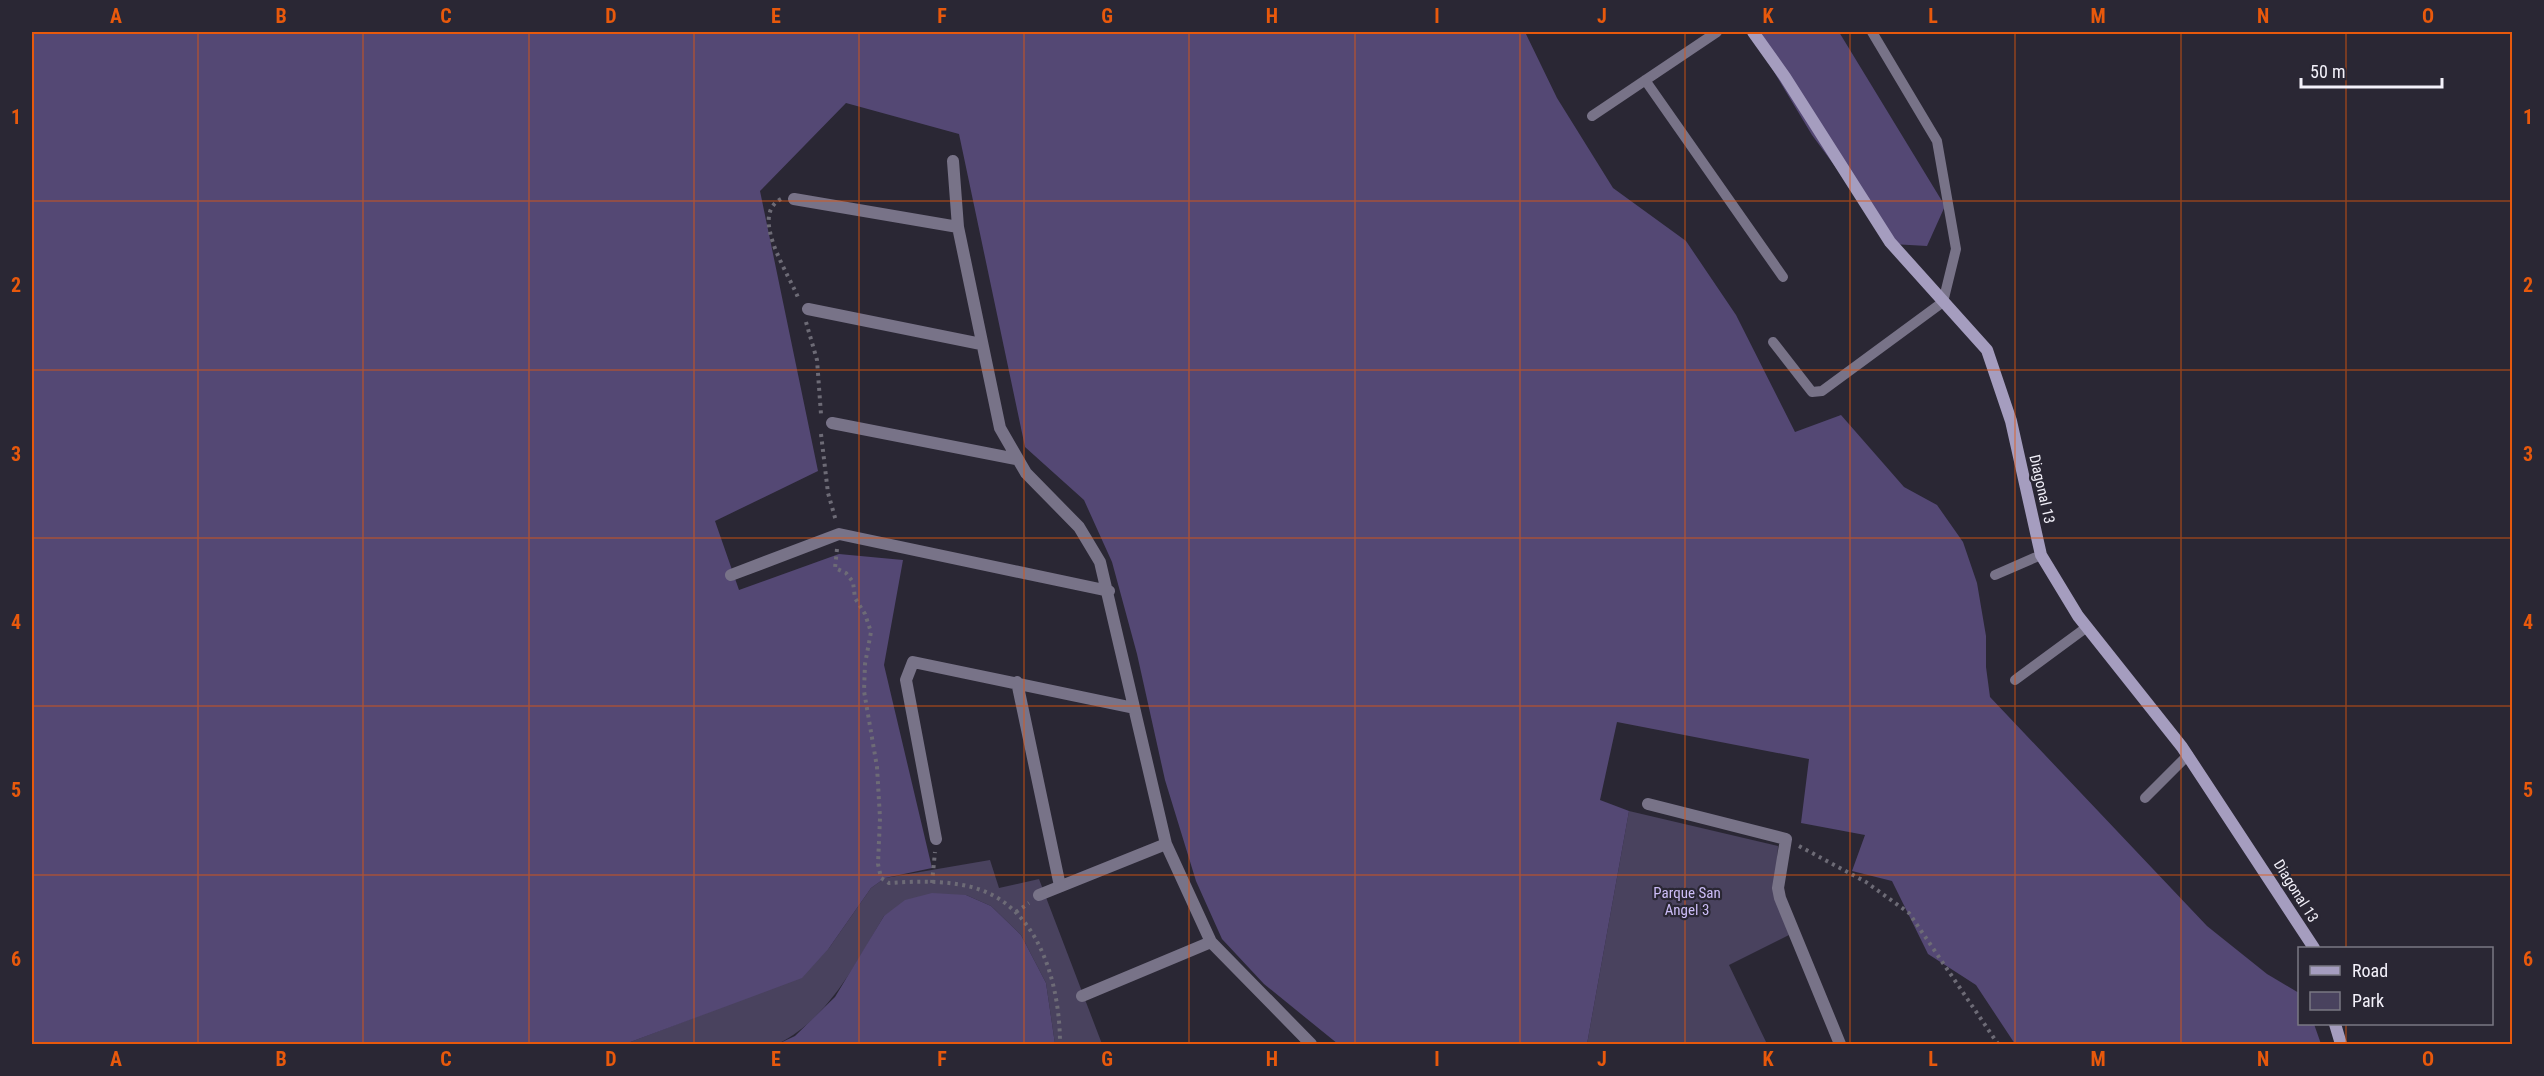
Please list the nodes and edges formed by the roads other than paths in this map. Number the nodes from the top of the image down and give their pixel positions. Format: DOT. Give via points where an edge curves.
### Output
graph roads {
  1 [pos="1717,32"];
  2 [pos="1753,32"];
  3 [pos="1872,32"];
  4 [pos="1646,80"];
  5 [pos="1592,116"];
  6 [pos="953,161"];
  7 [pos="794,199"];
  8 [pos="958,227"];
  9 [pos="1783,277"];
  10 [pos="1943,302"];
  11 [pos="805,313"];
  12 [pos="1773,342"];
  13 [pos="981,344"];
  14 [pos="831,423"];
  15 [pos="1016,459"];
  16 [pos="2042,555"];
  17 [pos="732,575"];
  18 [pos="1995,575"];
  19 [pos="1108,591"];
  20 [pos="2086,627"];
  21 [pos="2015,680"];
  22 [pos="1017,682"];
  23 [pos="1134,708"];
  24 [pos="2188,755"];
  25 [pos="2145,798"];
  26 [pos="1648,804"];
  27 [pos="936,839"];
  28 [pos="1166,844"];
  29 [pos="1059,886"];
  30 [pos="1039,895"];
  31 [pos="1211,942"];
  32 [pos="2313,947"];
  33 [pos="1082,996"];
  34 [pos="2336,1025"];
  35 [pos="1308,1042"];
  36 [pos="1293,1044"];
  37 [pos="1840,1044"];
  38 [pos="2341,1044"];
  1 -- 4 [label="lane"];
  2 -- 10 [label="street, Diagonal 13" via="1890,242"];
  3 -- 10 [label="lane" via="1937,141 1956,249"];
  4 -- 5 [label="lane"];
  4 -- 9 [label="lane"];
  6 -- 8 [label="street"];
  7 -- 8 [label="street"];
  8 -- 13 [label="street"];
  10 -- 12 [label="lane" via="1822,391 1812,392"];
  10 -- 16 [label="street, Diagonal 13" via="1987,350 2011,421"];
  11 -- 13 [label="street"];
  13 -- 15 [label="street" via="998,419"];
  14 -- 15 [label="street"];
  15 -- 19 [label="street" via="1087,538 1100,562"];
  16 -- 18 [label="lane"];
  16 -- 20 [label="street, Diagonal 13"];
  17 -- 19 [label="street" via="839,534"];
  19 -- 23 [label="street"];
  20 -- 21 [label="lane"];
  20 -- 24 [label="street, Diagonal 13"];
  22 -- 23 [label="street"];
  22 -- 27 [label="street" via="914,662 906,680"];
  22 -- 29 [label="street"];
  23 -- 28 [label="street"];
  24 -- 25 [label="lane"];
  24 -- 32 [label="street, Diagonal 13"];
  26 -- 37 [label="street" via="1786,839 1778,888 1780,898"];
  28 -- 29 [label="street"];
  28 -- 31 [label="street"];
  29 -- 30 [label="street"];
  31 -- 33 [label="street"];
  31 -- 35 [label="street"];
  34 -- 38 [label="street"];
  35 -- 36 [label="street"];
}
